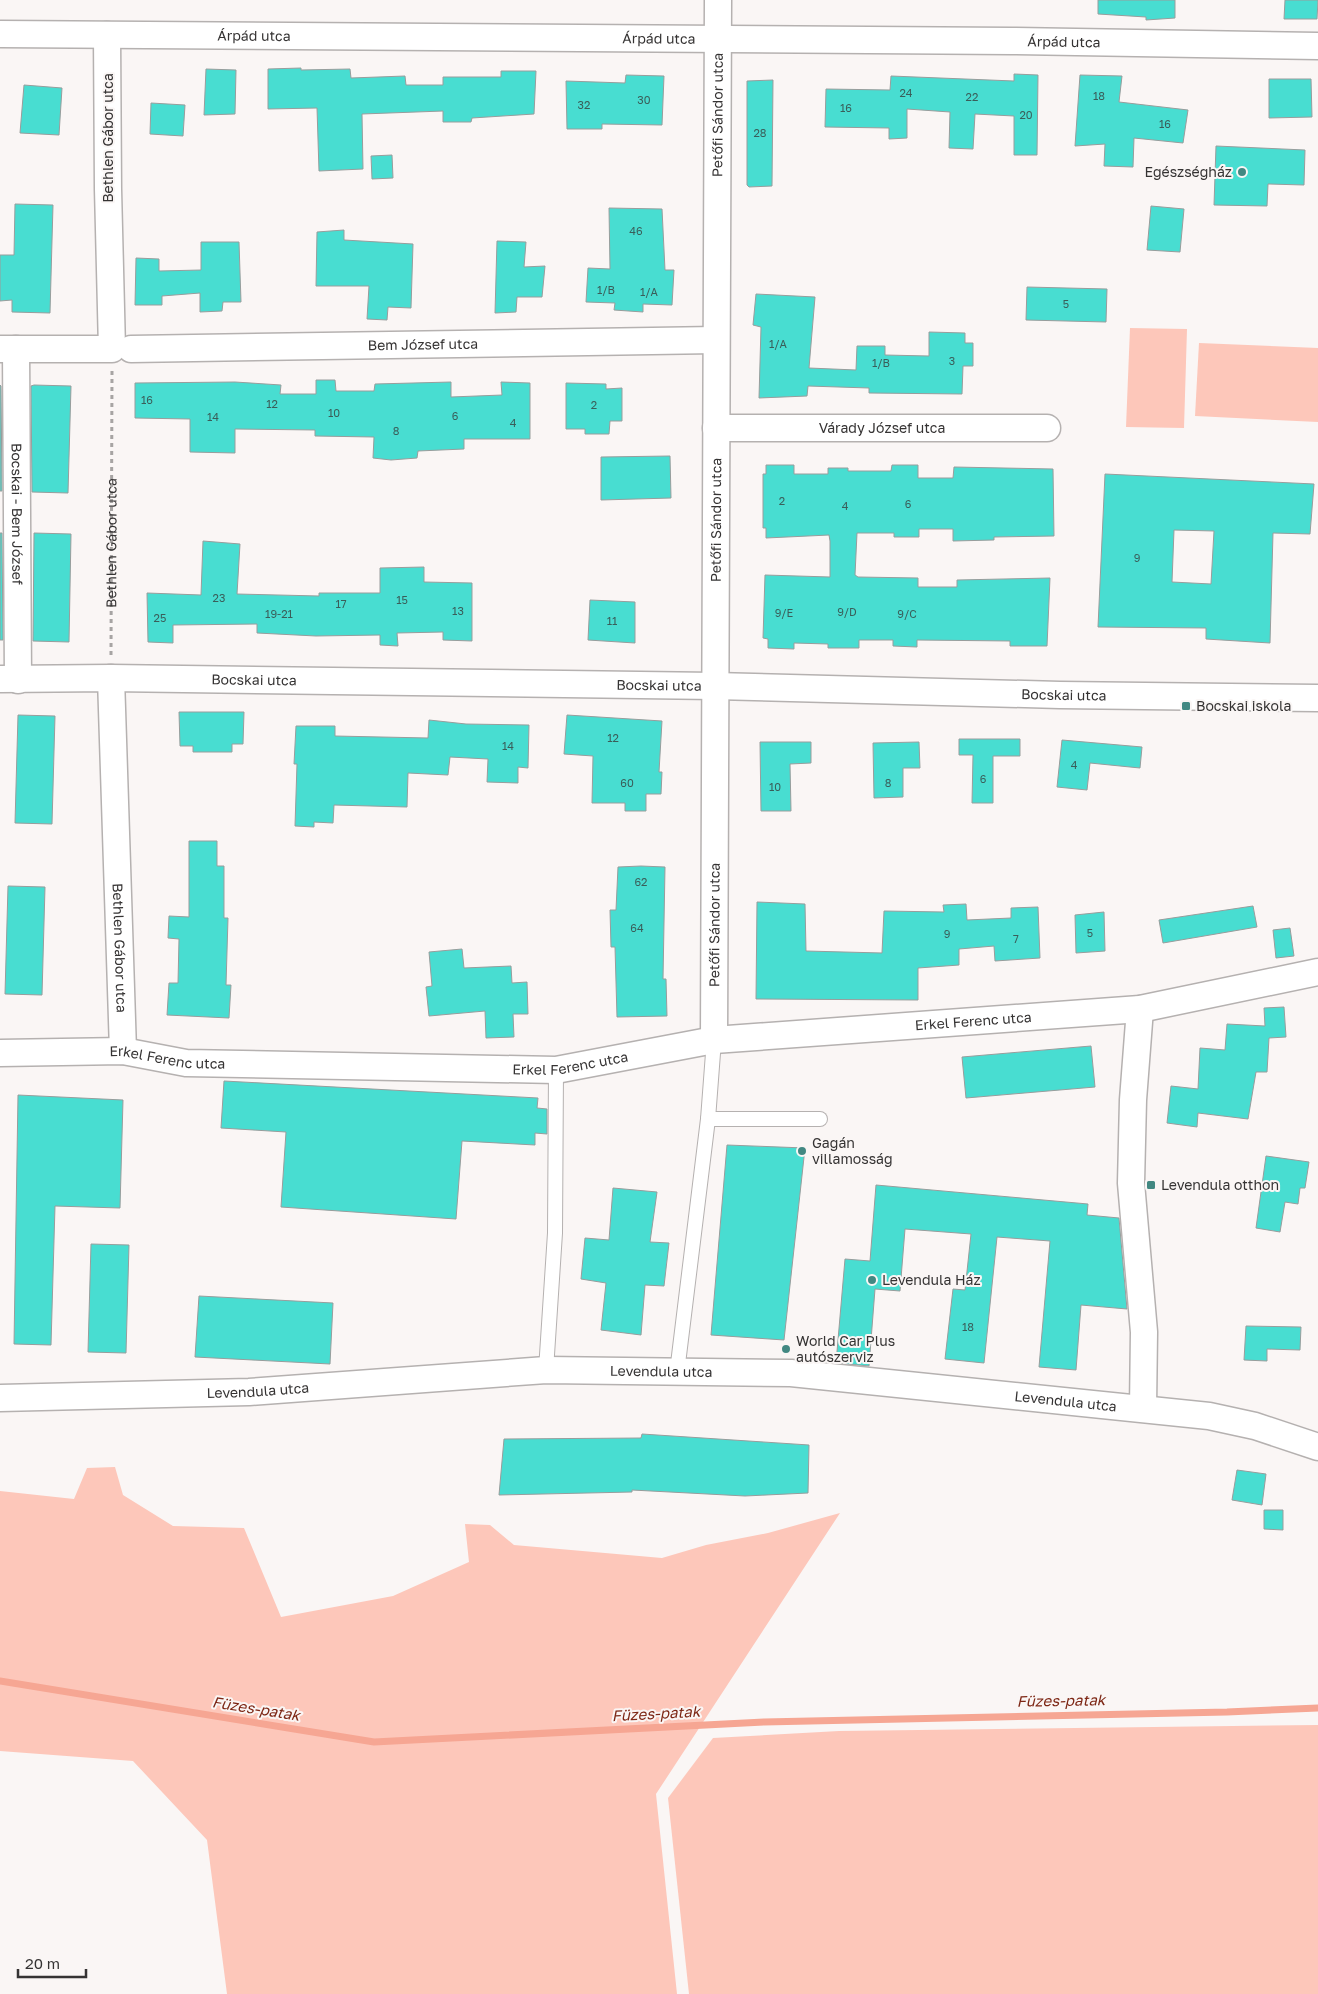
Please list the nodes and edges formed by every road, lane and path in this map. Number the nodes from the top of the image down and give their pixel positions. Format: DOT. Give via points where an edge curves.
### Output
graph roads {
  1 [pos="718,0"];
  2 [pos="0,34"];
  3 [pos="107,35"];
  4 [pos="718,39"];
  5 [pos="1318,46"];
  6 [pos="716,340"];
  7 [pos="8,349"];
  8 [pos="122,349"];
  9 [pos="716,428"];
  10 [pos="1047,428"];
  11 [pos="111,678"];
  12 [pos="9,680"];
  13 [pos="715,686"];
  14 [pos="1318,698"];
  15 [pos="1318,972"];
  16 [pos="1140,1009"];
  17 [pos="714,1040"];
  18 [pos="123,1051"];
  19 [pos="0,1053"];
  20 [pos="556,1070"];
  21 [pos="708,1119"];
  22 [pos="820,1119"];
  23 [pos="546,1370"];
  24 [pos="677,1372"];
  25 [pos="0,1398"];
  26 [pos="1143,1408"];
  27 [pos="1318,1446"];
  1 -- 4 [label="street, Petőfi Sándor utca"];
  2 -- 3 [label="street, Árpád utca"];
  3 -- 4 [label="street, Árpád utca"];
  3 -- 8 [label="street, Bethlen Gábor utca" via="108,189"];
  4 -- 5 [label="street, Árpád utca"];
  4 -- 6 [label="street, Petőfi Sándor utca"];
  6 -- 8 [label="street, Bem József utca"];
  6 -- 9 [label="street, Petőfi Sándor utca"];
  7 -- 8 [label="street, Bem József utca"];
  7 -- 12 [label="street, Bocskai - Bem József"];
  8 -- 11 [label="path, Bethlen Gábor utca"];
  9 -- 10 [label="street, Várady József utca"];
  9 -- 13 [label="street, Petőfi Sándor utca"];
  11 -- 12 [label="street, Bocskai utca"];
  11 -- 13 [label="street, Bocskai utca"];
  11 -- 18 [label="street, Bethlen Gábor utca"];
  13 -- 14 [label="street, Bocskai utca"];
  13 -- 17 [label="street, Petőfi Sándor utca"];
  15 -- 16 [label="street, Erkel Ferenc utca"];
  16 -- 17 [label="street, Erkel Ferenc utca"];
  16 -- 26 [label="street" via="1131,1182 1144,1332"];
  17 -- 20 [label="street, Erkel Ferenc utca"];
  17 -- 21 [label="lane"];
  18 -- 19 [label="street, Erkel Ferenc utca"];
  18 -- 20 [label="street, Erkel Ferenc utca" via="186,1063"];
  20 -- 23 [label="lane" via="554,1233"];
  21 -- 22 [label="lane"];
  21 -- 24 [label="lane"];
  23 -- 24 [label="street, Levendula utca"];
  23 -- 25 [label="street, Levendula utca" via="249,1392"];
  24 -- 26 [label="street, Levendula utca" via="792,1373"];
  26 -- 27 [label="street, Levendula utca" via="1209,1416 1255,1426"];
}
